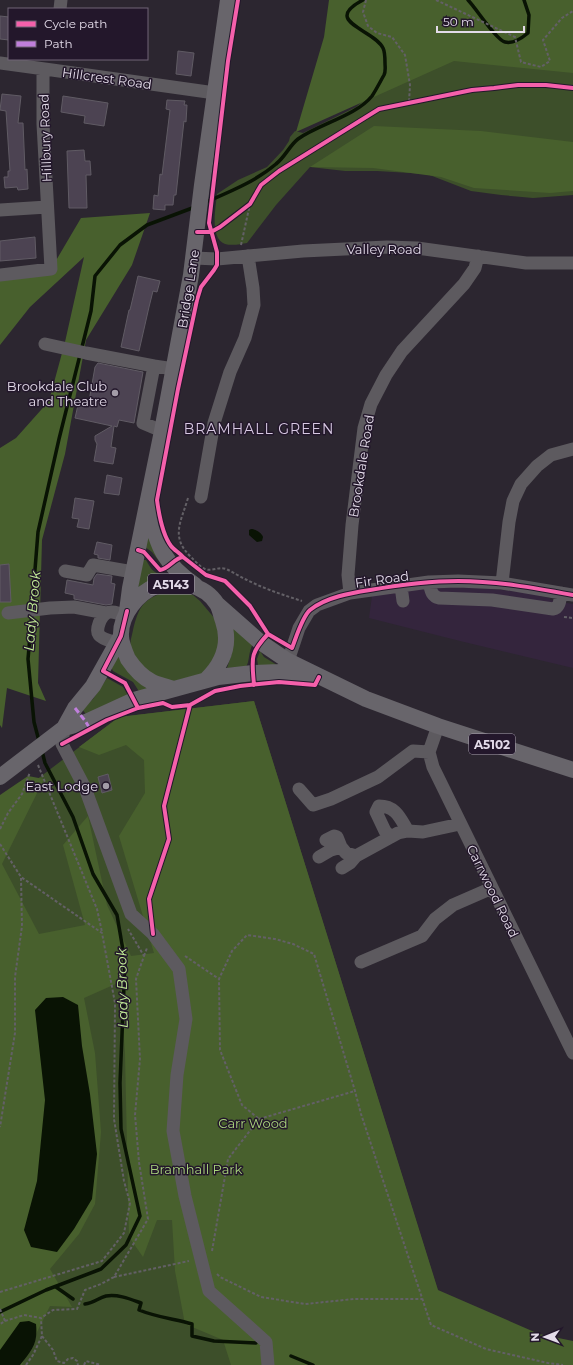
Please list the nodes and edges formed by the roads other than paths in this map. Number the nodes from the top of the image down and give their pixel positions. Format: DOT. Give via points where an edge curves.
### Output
graph roads {
  1 [pos="228,0"];
  2 [pos="0,63"];
  3 [pos="49,66"];
  4 [pos="214,93"];
  5 [pos="47,207"];
  6 [pos="0,210"];
  7 [pos="248,256"];
  8 [pos="478,256"];
  9 [pos="194,258"];
  10 [pos="573,264"];
  11 [pos="0,275"];
  12 [pos="45,344"];
  13 [pos="154,366"];
  14 [pos="174,368"];
  15 [pos="162,431"];
  16 [pos="573,449"];
  17 [pos="201,497"];
  18 [pos="148,505"];
  19 [pos="65,571"];
  20 [pos="133,572"];
  21 [pos="204,582"];
  22 [pos="429,582"];
  23 [pos="502,583"];
  24 [pos="401,586"];
  25 [pos="350,593"];
  26 [pos="567,594"];
  27 [pos="403,601"];
  28 [pos="217,604"];
  29 [pos="8,612"];
  30 [pos="106,613"];
  31 [pos="127,613"];
  32 [pos="119,639"];
  33 [pos="283,667"];
  34 [pos="207,679"];
  35 [pos="172,689"];
  36 [pos="438,726"];
  37 [pos="60,732"];
  38 [pos="429,752"];
  39 [pos="573,770"];
  40 [pos="0,777"];
  41 [pos="299,789"];
  42 [pos="460,824"];
  43 [pos="408,831"];
  44 [pos="391,837"];
  45 [pos="326,840"];
  46 [pos="341,847"];
  47 [pos="319,856"];
  48 [pos="356,856"];
  49 [pos="342,868"];
  50 [pos="492,888"];
  51 [pos="361,962"];
  52 [pos="572,1048"];
  53 [pos="268,1365"];
  1 -- 4 [label="main road, Bridge Lane / A5143"];
  2 -- 3 [label="street, Hillcrest Road"];
  3 -- 4 [label="street, Hillcrest Road"];
  3 -- 5 [label="street, Hillbury Road" via="43,124"];
  4 -- 9 [label="main road, Bridge Lane / A5143"];
  5 -- 6 [label="street"];
  5 -- 11 [label="street, Hillbury Road" via="51,269"];
  7 -- 8 [label="street, Valley Road" via="387,247"];
  7 -- 9 [label="street, Valley Road"];
  7 -- 17 [label="street" via="254,305 245,338 230,372 214,423"];
  8 -- 10 [label="street, Valley Road" via="526,263"];
  8 -- 25 [label="street, Brookdale Road" via="475,268 464,284 402,351 386,375 372,404 364,428 352,525 348,575"];
  9 -- 14 [label="main road, Bridge Lane / A5143"];
  12 -- 13 [label="street"];
  13 -- 14 [label="street"];
  13 -- 15 [label="street" via="143,423"];
  14 -- 15 [label="main road, Bridge Lane / A5143"];
  15 -- 18 [label="main road, Bridge Lane / A5143"];
  16 -- 23 [label="street" via="551,455 521,484 513,501"];
  18 -- 20 [label="main road, Bridge Lane / A5143"];
  18 -- 21 [label="main road, Bridge Lane / A5143" via="159,546 171,564 181,575"];
  19 -- 20 [label="street" via="87,575 93,565"];
  20 -- 31 [label="main road, Bridge Lane / A5143"];
  21 -- 28 [label="main road, A5143"];
  21 -- 31 [label="main road, A5143" via="157,586 143,594"];
  22 -- 23 [label="street, Fir Road"];
  22 -- 24 [label="street, Fir Road"];
  22 -- 26 [label="street" via="431,594 439,598 492,600 554,609"];
  23 -- 26 [label="street, Fir Road"];
  24 -- 25 [label="street, Fir Road"];
  24 -- 27 [label="street"];
  25 -- 33 [label="street, Fir Road" via="317,605 309,611"];
  28 -- 33 [label="main road, A5102" via="260,642"];
  28 -- 34 [label="main road, A5143" via="226,632 226,648 216,670"];
  29 -- 30 [label="street" via="74,606"];
  30 -- 31 [label="street"];
  30 -- 32 [label="street" via="98,634 102,638"];
  31 -- 32 [label="main road, A5143"];
  32 -- 35 [label="main road" via="138,672 152,682"];
  32 -- 37 [label="main road" via="93,686"];
  33 -- 34 [label="main road, A5102"];
  33 -- 36 [label="main road, A5102" via="319,677 366,699"];
  34 -- 35 [label="main road"];
  35 -- 37 [label="main road" via="134,700"];
  36 -- 38 [label="street"];
  36 -- 39 [label="main road, A5102"];
  37 -- 40 [label="main road" via="33,756"];
  37 -- 53 [label="street" via="62,744 85,788 131,914 153,934 179,969 186,1019 177,1075 173,1131 185,1196 206,1258 209,1291 266,1342"];
  38 -- 41 [label="street" via="412,751 378,777 313,805"];
  38 -- 42 [label="street, Carrwood Road" via="433,768"];
  42 -- 43 [label="street" via="423,832"];
  42 -- 50 [label="street, Carrwood Road"];
  43 -- 44 [label="street"];
  43 -- 44 [label="street" via="396,811 379,806 376,812 385,831"];
  44 -- 48 [label="street"];
  45 -- 46 [label="street" via="334,836 338,838"];
  46 -- 47 [label="street"];
  46 -- 48 [label="street" via="346,853"];
  48 -- 49 [label="street"];
  50 -- 51 [label="street" via="452,905 435,919 422,936"];
  50 -- 52 [label="street, Carrwood Road"];
}
